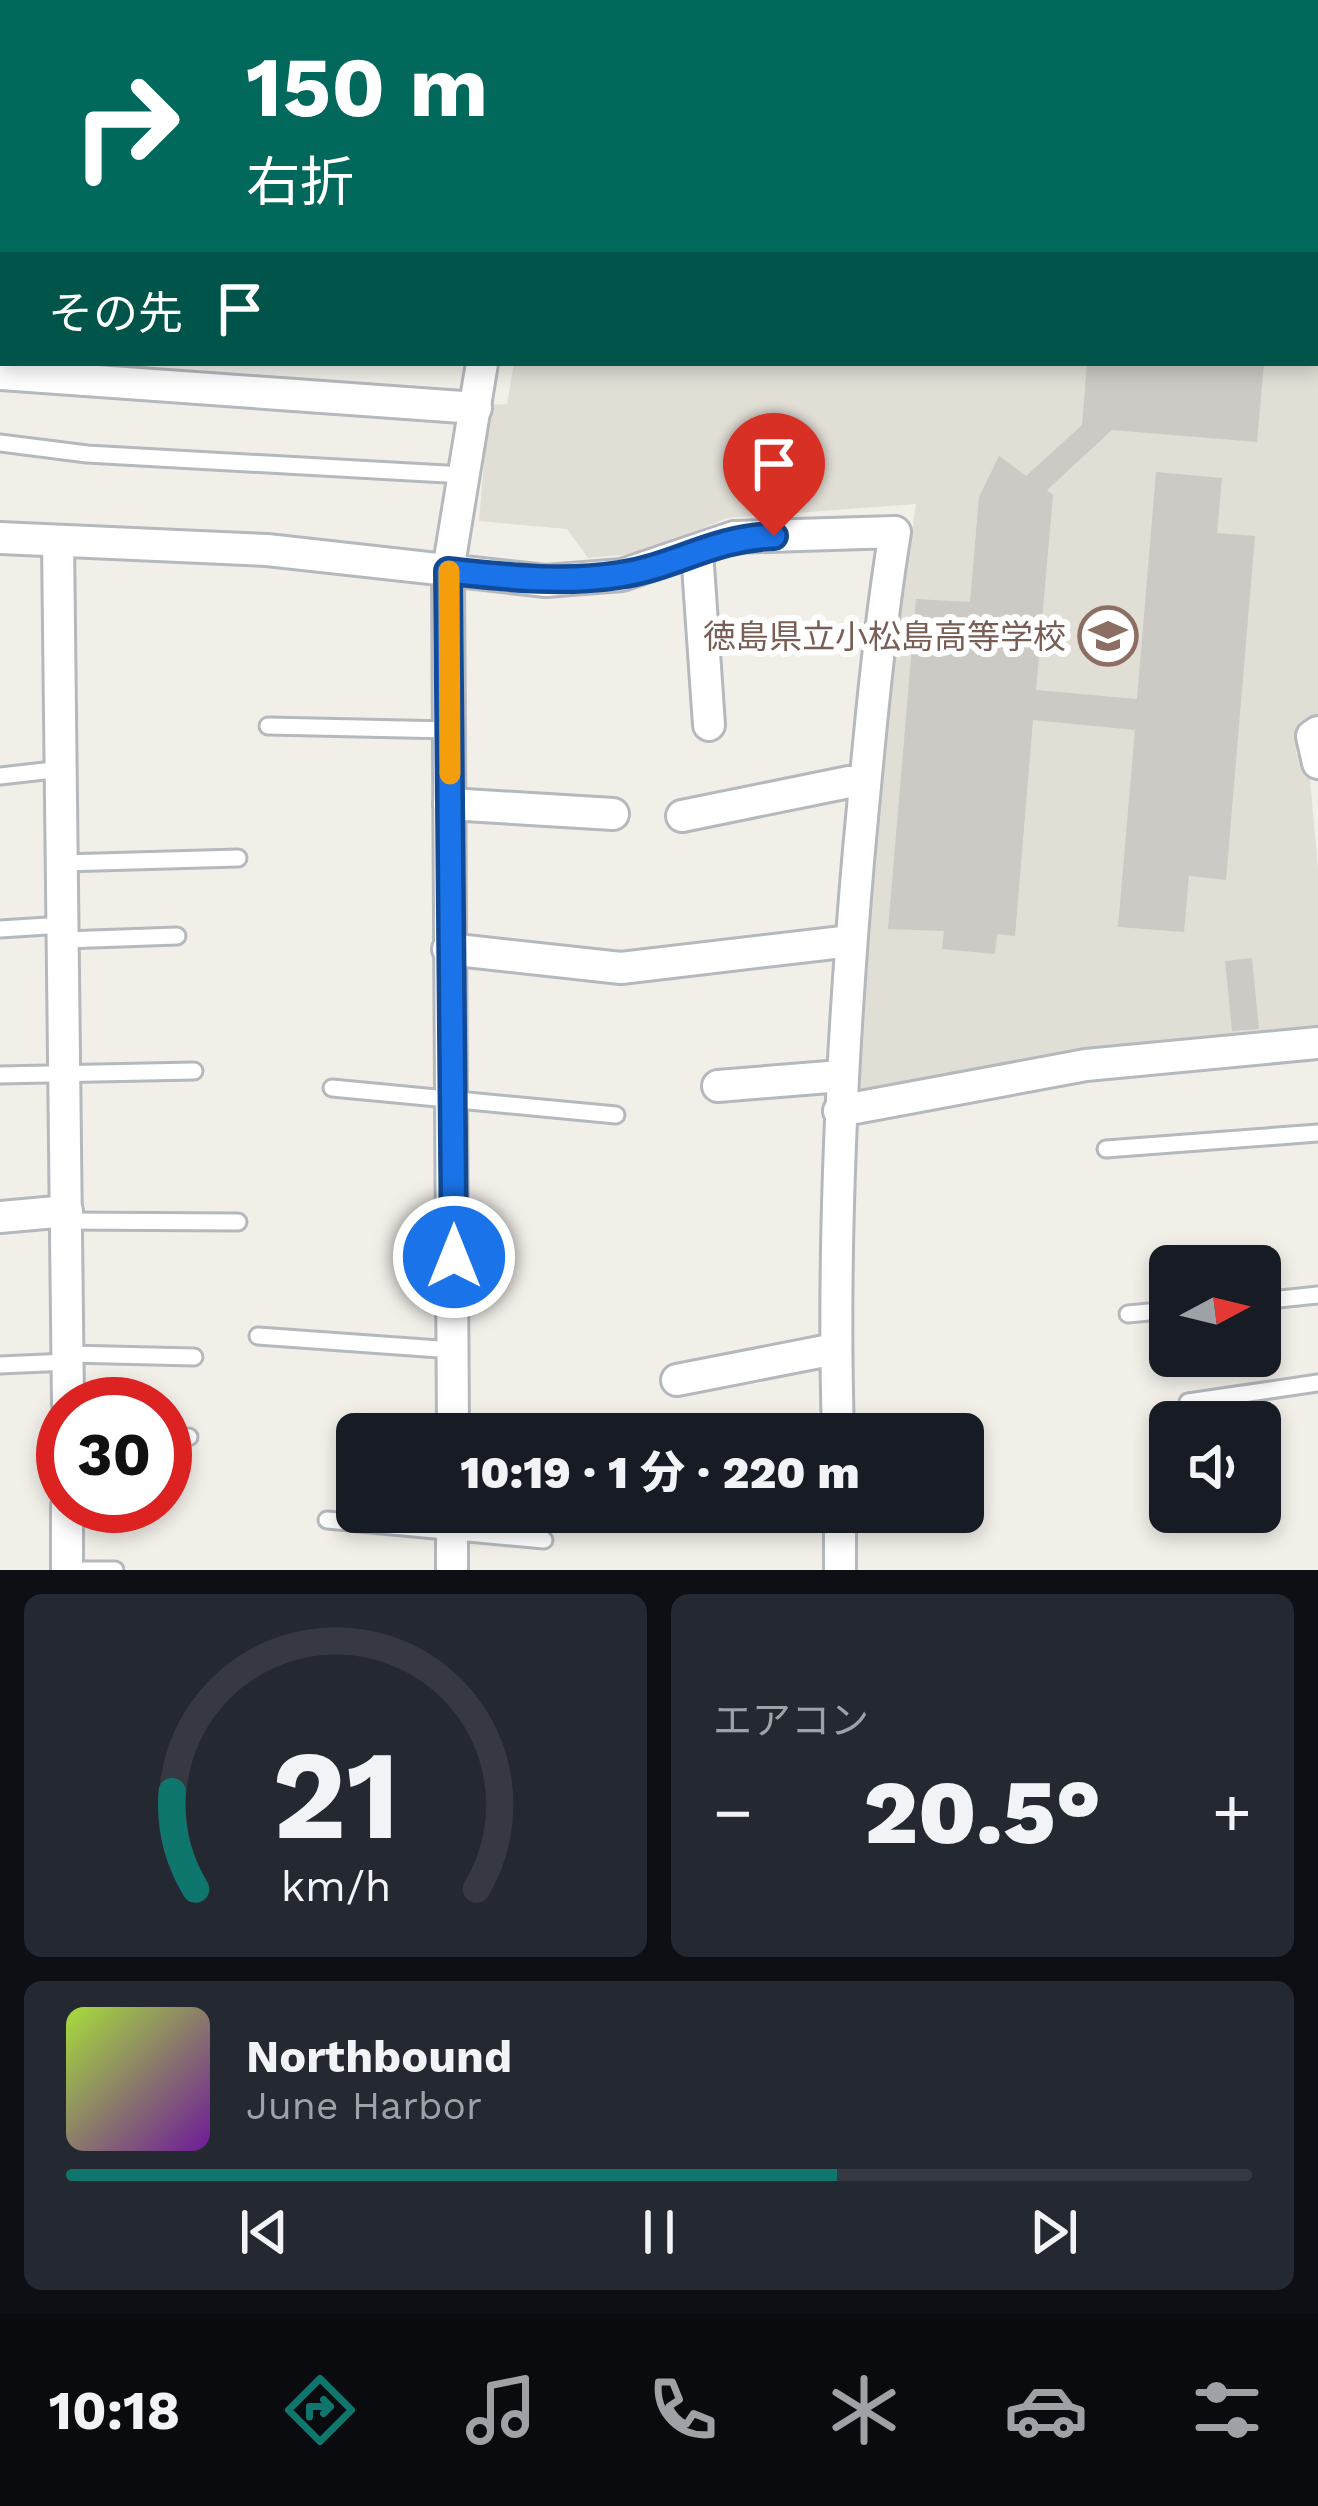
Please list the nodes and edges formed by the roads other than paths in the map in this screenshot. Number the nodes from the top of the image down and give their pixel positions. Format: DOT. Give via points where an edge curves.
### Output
graph roads {
  1 [pos="482,366"];
  2 [pos="0,374"];
  3 [pos="476,408"];
  4 [pos="0,443"];
  5 [pos="466,475"];
  6 [pos="0,538"];
  7 [pos="58,541"];
  8 [pos="697,551"];
  9 [pos="448,571"];
  10 [pos="709,725"];
  11 [pos="268,726"];
  12 [pos="450,730"];
  13 [pos="1318,732"];
  14 [pos="1318,763"];
  15 [pos="62,770"];
  16 [pos="0,776"];
  17 [pos="865,784"];
  18 [pos="449,804"];
  19 [pos="613,814"];
  20 [pos="682,816"];
  21 [pos="238,857"];
  22 [pos="63,863"];
  23 [pos="0,929"];
  24 [pos="64,933"];
  25 [pos="177,936"];
  26 [pos="851,941"];
  27 [pos="448,949"];
  28 [pos="1318,1043"];
  29 [pos="194,1071"];
  30 [pos="66,1075"];
  31 [pos="0,1076"];
  32 [pos="841,1076"];
  33 [pos="718,1086"];
  34 [pos="332,1088"];
  35 [pos="454,1101"];
  36 [pos="839,1111"];
  37 [pos="616,1114"];
  38 [pos="1318,1133"];
  39 [pos="1106,1149"];
  40 [pos="0,1216"];
  41 [pos="67,1216"];
  42 [pos="238,1222"];
  43 [pos="1318,1294"];
  44 [pos="1281,1298"];
  45 [pos="1149,1312"];
  46 [pos="1128,1314"];
  47 [pos="258,1336"];
  48 [pos="836,1349"];
  49 [pos="453,1350"];
  50 [pos="194,1357"];
  51 [pos="68,1358"];
  52 [pos="0,1365"];
  53 [pos="68,1377"];
  54 [pos="676,1380"];
  55 [pos="1318,1383"];
  56 [pos="1195,1401"];
  57 [pos="453,1413"];
  58 [pos="838,1413"];
  59 [pos="327,1520"];
  60 [pos="336,1520"];
  61 [pos="67,1533"];
  62 [pos="452,1533"];
  63 [pos="508,1533"];
  64 [pos="839,1533"];
  65 [pos="544,1540"];
  66 [pos="67,1570"];
  67 [pos="116,1570"];
  68 [pos="452,1570"];
  69 [pos="840,1570"];
  1 -- 3 [label="street"];
  2 -- 3 [label="street"];
  3 -- 5 [label="street"];
  4 -- 5 [label="lane"];
  5 -- 9 [label="street"];
  6 -- 7 [label="street"];
  7 -- 9 [label="street" via="267,550"];
  7 -- 15 [label="street"];
  8 -- 9 [label="street" via="622,575 546,581"];
  8 -- 10 [label="street"];
  8 -- 17 [label="street" via="734,537 895,532"];
  9 -- 12 [label="street"];
  11 -- 12 [label="lane"];
  12 -- 18 [label="street"];
  13 -- 14 [label="street"];
  15 -- 16 [label="lane"];
  15 -- 22 [label="street"];
  17 -- 20 [label="street"];
  17 -- 26 [label="street"];
  18 -- 19 [label="street"];
  18 -- 27 [label="street"];
  21 -- 22 [label="lane"];
  22 -- 24 [label="street"];
  23 -- 24 [label="lane"];
  24 -- 25 [label="lane"];
  24 -- 30 [label="street"];
  26 -- 27 [label="street" via="621,968"];
  26 -- 32 [label="street"];
  27 -- 35 [label="street"];
  28 -- 36 [label="street" via="1086,1065"];
  29 -- 30 [label="lane"];
  30 -- 31 [label="lane"];
  30 -- 41 [label="street"];
  32 -- 33 [label="street"];
  32 -- 36 [label="street"];
  34 -- 35 [label="lane"];
  35 -- 37 [label="lane"];
  35 -- 49 [label="street"];
  36 -- 48 [label="street"];
  38 -- 39 [label="lane"];
  40 -- 41 [label="street"];
  41 -- 42 [label="lane"];
  41 -- 51 [label="street"];
  43 -- 44 [label="lane"];
  45 -- 46 [label="lane"];
  47 -- 49 [label="lane"];
  48 -- 54 [label="street"];
  48 -- 58 [label="street"];
  49 -- 57 [label="street"];
  50 -- 51 [label="lane"];
  51 -- 52 [label="lane"];
  51 -- 53 [label="street"];
  55 -- 56 [label="lane"];
  59 -- 60 [label="lane"];
  61 -- 66 [label="street"];
  62 -- 68 [label="street"];
  63 -- 65 [label="lane"];
  64 -- 69 [label="street"];
  66 -- 67 [label="lane"];
}
